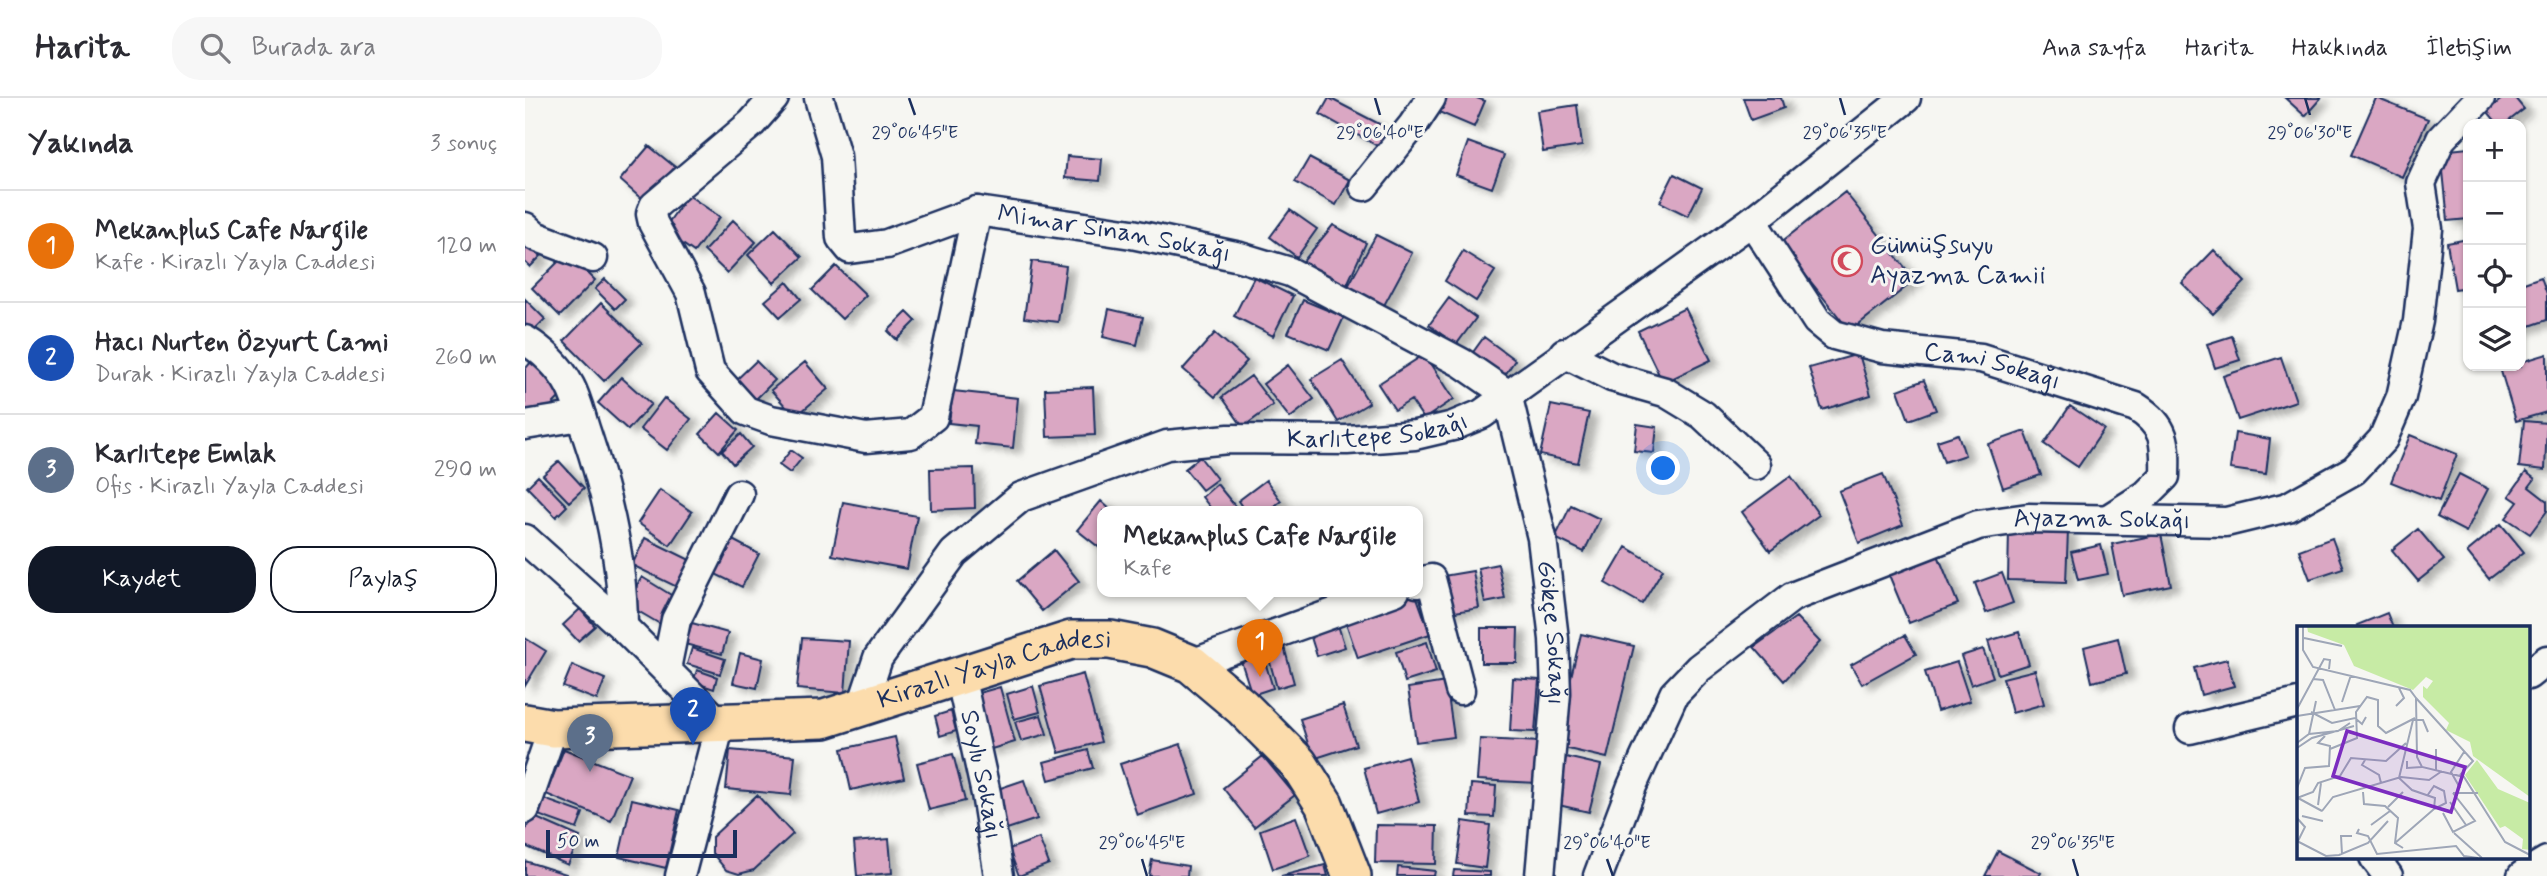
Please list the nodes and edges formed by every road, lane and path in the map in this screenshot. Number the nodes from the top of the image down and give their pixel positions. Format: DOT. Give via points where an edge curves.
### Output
graph roads {
  1 [pos="774,98"];
  2 [pos="819,98"];
  3 [pos="1431,98"];
  4 [pos="1906,98"];
  5 [pos="2480,98"];
  6 [pos="1364,186"];
  7 [pos="977,211"];
  8 [pos="1752,221"];
  9 [pos="525,227"];
  10 [pos="593,258"];
  11 [pos="525,340"];
  12 [pos="1564,353"];
  13 [pos="1507,394"];
  14 [pos="581,416"];
  15 [pos="525,425"];
  16 [pos="1756,465"];
  17 [pos="739,494"];
  18 [pos="2108,519"];
  19 [pos="525,539"];
  20 [pos="1423,581"];
  21 [pos="1378,597"];
  22 [pos="623,627"];
  23 [pos="2547,642"];
  24 [pos="2529,649"];
  25 [pos="2547,660"];
  26 [pos="1191,664"];
  27 [pos="666,669"];
  28 [pos="2529,674"];
  29 [pos="960,675"];
  30 [pos="1460,690"];
  31 [pos="2297,703"];
  32 [pos="861,709"];
  33 [pos="720,724"];
  34 [pos="539,726"];
  35 [pos="2190,729"];
  36 [pos="525,809"];
  37 [pos="2375,858"];
  38 [pos="2547,861"];
  39 [pos="680,876"];
  40 [pos="999,876"];
  41 [pos="1352,876"];
  42 [pos="1540,876"];
  43 [pos="1598,876"];
  44 [pos="2388,876"];
  45 [pos="2522,876"];
  1 -- 7 [label="street" via="651,214 691,293 710,371 746,411 866,438 911,434 933,417"];
  2 -- 7 [label="street, Mimar Sinan Sokağı" via="836,156 841,238 850,249 887,244"];
  3 -- 6 [label="street"];
  4 -- 8 [label="street, Karlıtepe Sokağı"];
  5 -- 18 [label="street, Ayazma Sokağı" via="2441,139 2421,183 2428,229 2418,321 2401,397 2383,439 2354,470 2288,507 2226,522"];
  7 -- 13 [label="street, Mimar Sinan Sokağı" via="1132,234 1290,272 1462,363"];
  8 -- 12 [label="street, Karlıtepe Sokağı"];
  8 -- 18 [label="street, Cami Sokağı" via="1817,321 1834,335 1882,348 1981,358 2136,407 2151,416 2162,430 2165,476 2146,495"];
  9 -- 10 [label="street" via="535,236"];
  11 -- 14 [label="street" via="541,350 570,385"];
  12 -- 13 [label="street, Karlıtepe Sokağı"];
  12 -- 16 [label="street" via="1612,377 1665,392 1694,409"];
  13 -- 32 [label="street, Karlıtepe Sokağı" via="1482,414 1415,435 1167,445 1021,497 954,553 878,658"];
  13 -- 42 [label="street, Gökçe Sokağı" via="1542,538 1554,639 1556,693"];
  14 -- 15 [label="street"];
  14 -- 22 [label="street" via="603,484 623,595"];
  17 -- 27 [label="street" via="676,620"];
  18 -- 43 [label="street, Ayazma Sokağı" via="2028,518 1978,525 1792,597 1699,668 1674,694"];
  19 -- 22 [label="street"];
  20 -- 30 [label="street" via="1431,579"];
  21 -- 26 [label="street"];
  22 -- 27 [label="street"];
  23 -- 24 [label="street"];
  25 -- 28 [label="street"];
  26 -- 29 [label="main road, Kirazlı Yayla Caddesi" via="1151,648 1109,640 1071,640"];
  26 -- 41 [label="main road, Kirazlı Yayla Caddesi" via="1298,763 1324,803"];
  27 -- 33 [label="street"];
  29 -- 32 [label="main road, Kirazlı Yayla Caddesi"];
  29 -- 40 [label="street, Soylu Sokağı"];
  31 -- 35 [label="street"];
  32 -- 33 [label="main road, Kirazlı Yayla Caddesi" via="824,719"];
  33 -- 34 [label="main road, Kirazlı Yayla Caddesi"];
  33 -- 39 [label="street"];
  34 -- 36 [label="street"];
  37 -- 44 [label="street"];
  38 -- 45 [label="street"];
}
